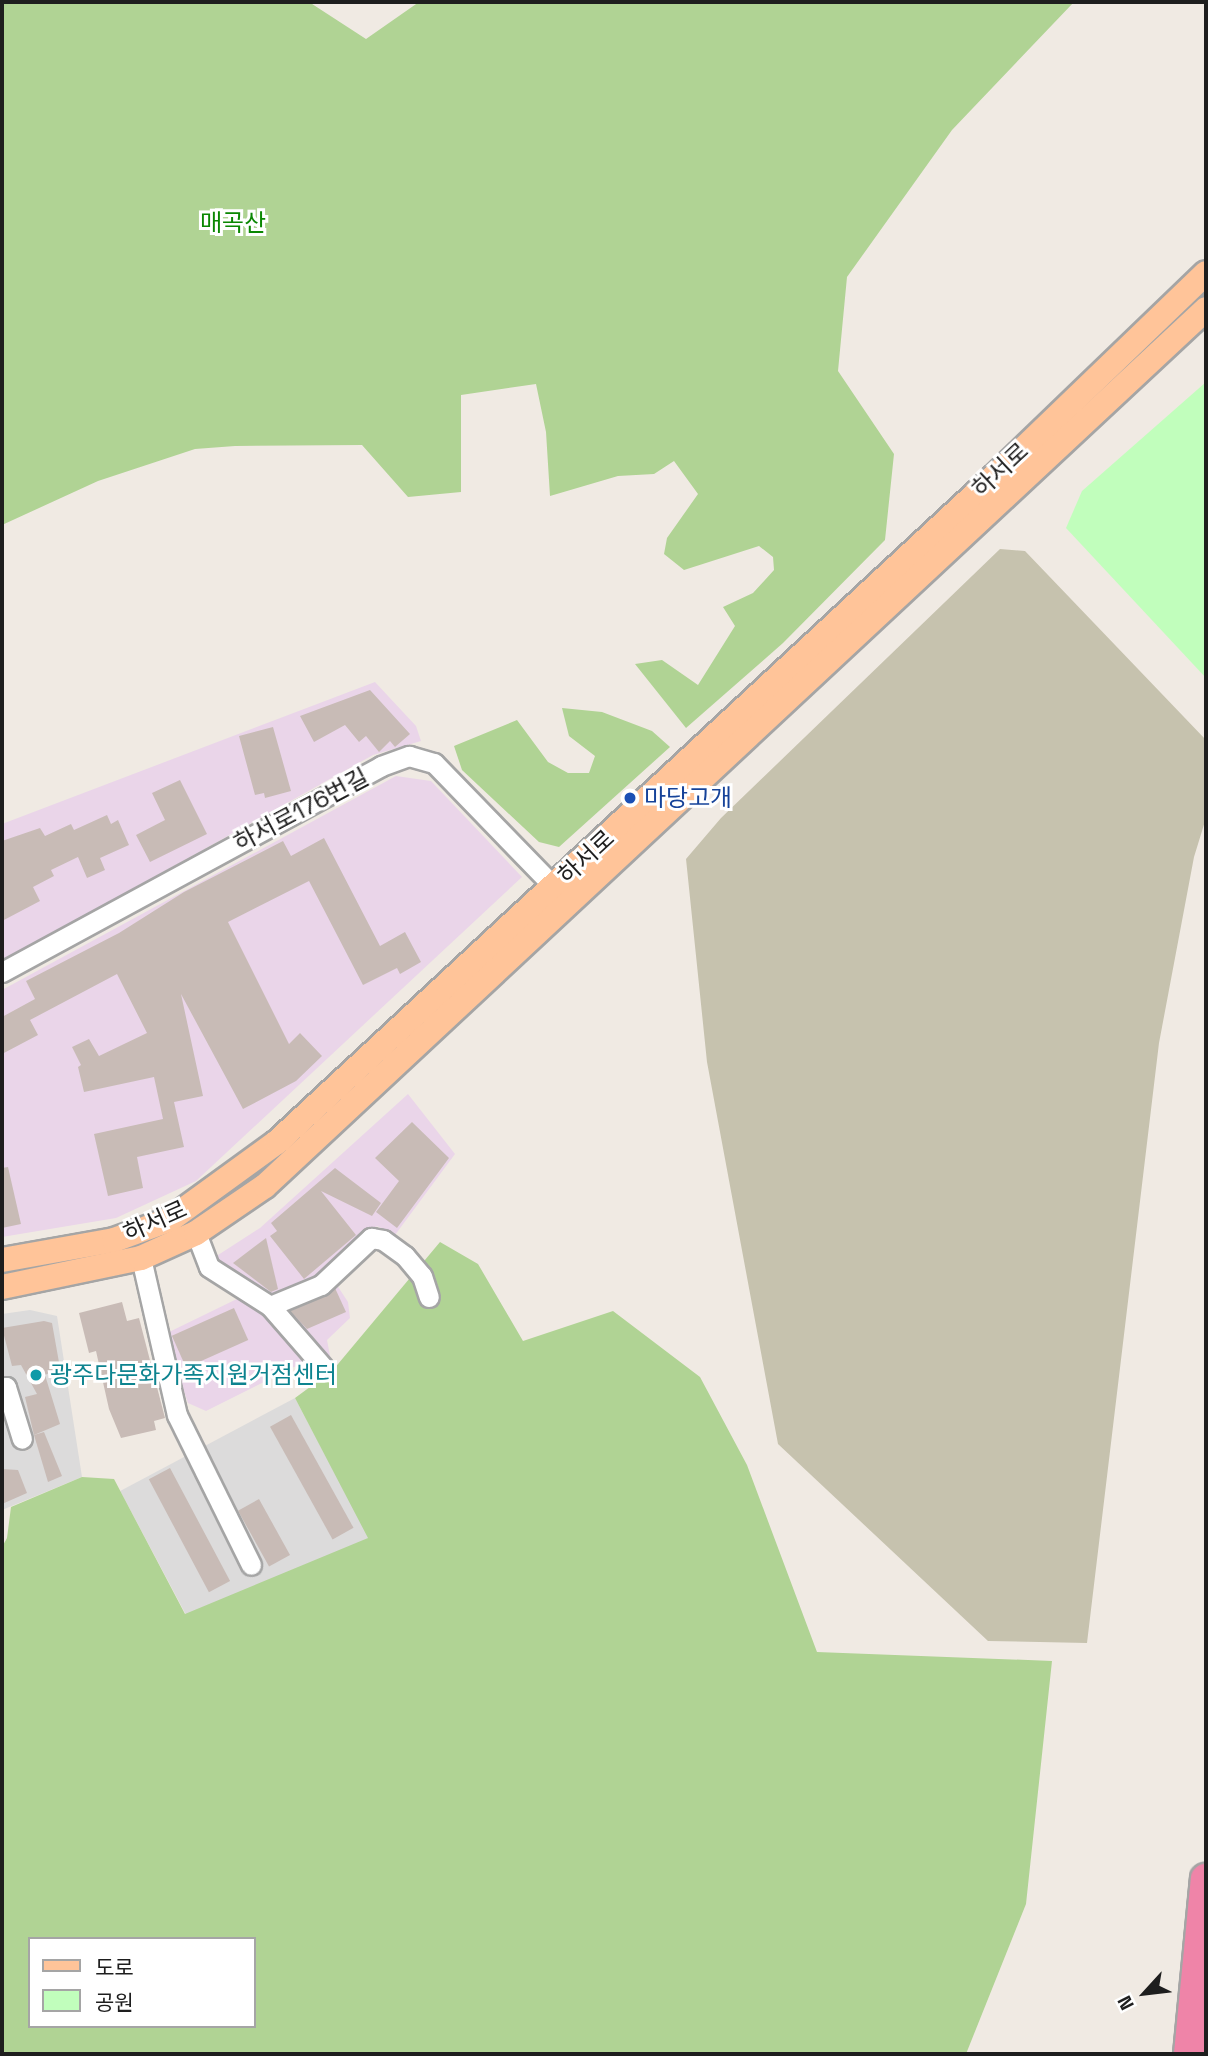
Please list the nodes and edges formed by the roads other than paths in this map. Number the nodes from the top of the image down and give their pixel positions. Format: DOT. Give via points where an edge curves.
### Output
graph roads {
  1 [pos="1206,273"];
  2 [pos="1206,309"];
  3 [pos="561,895"];
  4 [pos="2,972"];
  5 [pos="196,1233"];
  6 [pos="141,1258"];
  7 [pos="2,1260"];
  8 [pos="2,1287"];
  9 [pos="429,1297"];
  10 [pos="270,1307"];
  11 [pos="323,1367"];
  12 [pos="2,1388"];
  13 [pos="22,1439"];
  14 [pos="251,1565"];
  15 [pos="1206,1879"];
  16 [pos="1189,2054"];
  1 -- 3 [label="main road, 하서로"];
  2 -- 3 [label="main road, 하서로"];
  3 -- 4 [label="street, 하서로176번길" via="434,763 409,756 381,766"];
  3 -- 5 [label="main road, 하서로" via="265,1186"];
  3 -- 7 [label="main road, 하서로" via="277,1142 171,1219 114,1240"];
  5 -- 6 [label="main road, 하서로"];
  5 -- 10 [label="street" via="209,1267"];
  6 -- 8 [label="main road, 하서로"];
  6 -- 14 [label="street" via="177,1415"];
  9 -- 10 [label="street" via="422,1276 405,1256 383,1240 371,1238 321,1285"];
  10 -- 11 [label="street"];
  12 -- 13 [label="street" via="6,1387"];
  15 -- 16 [label="highway"];
}
